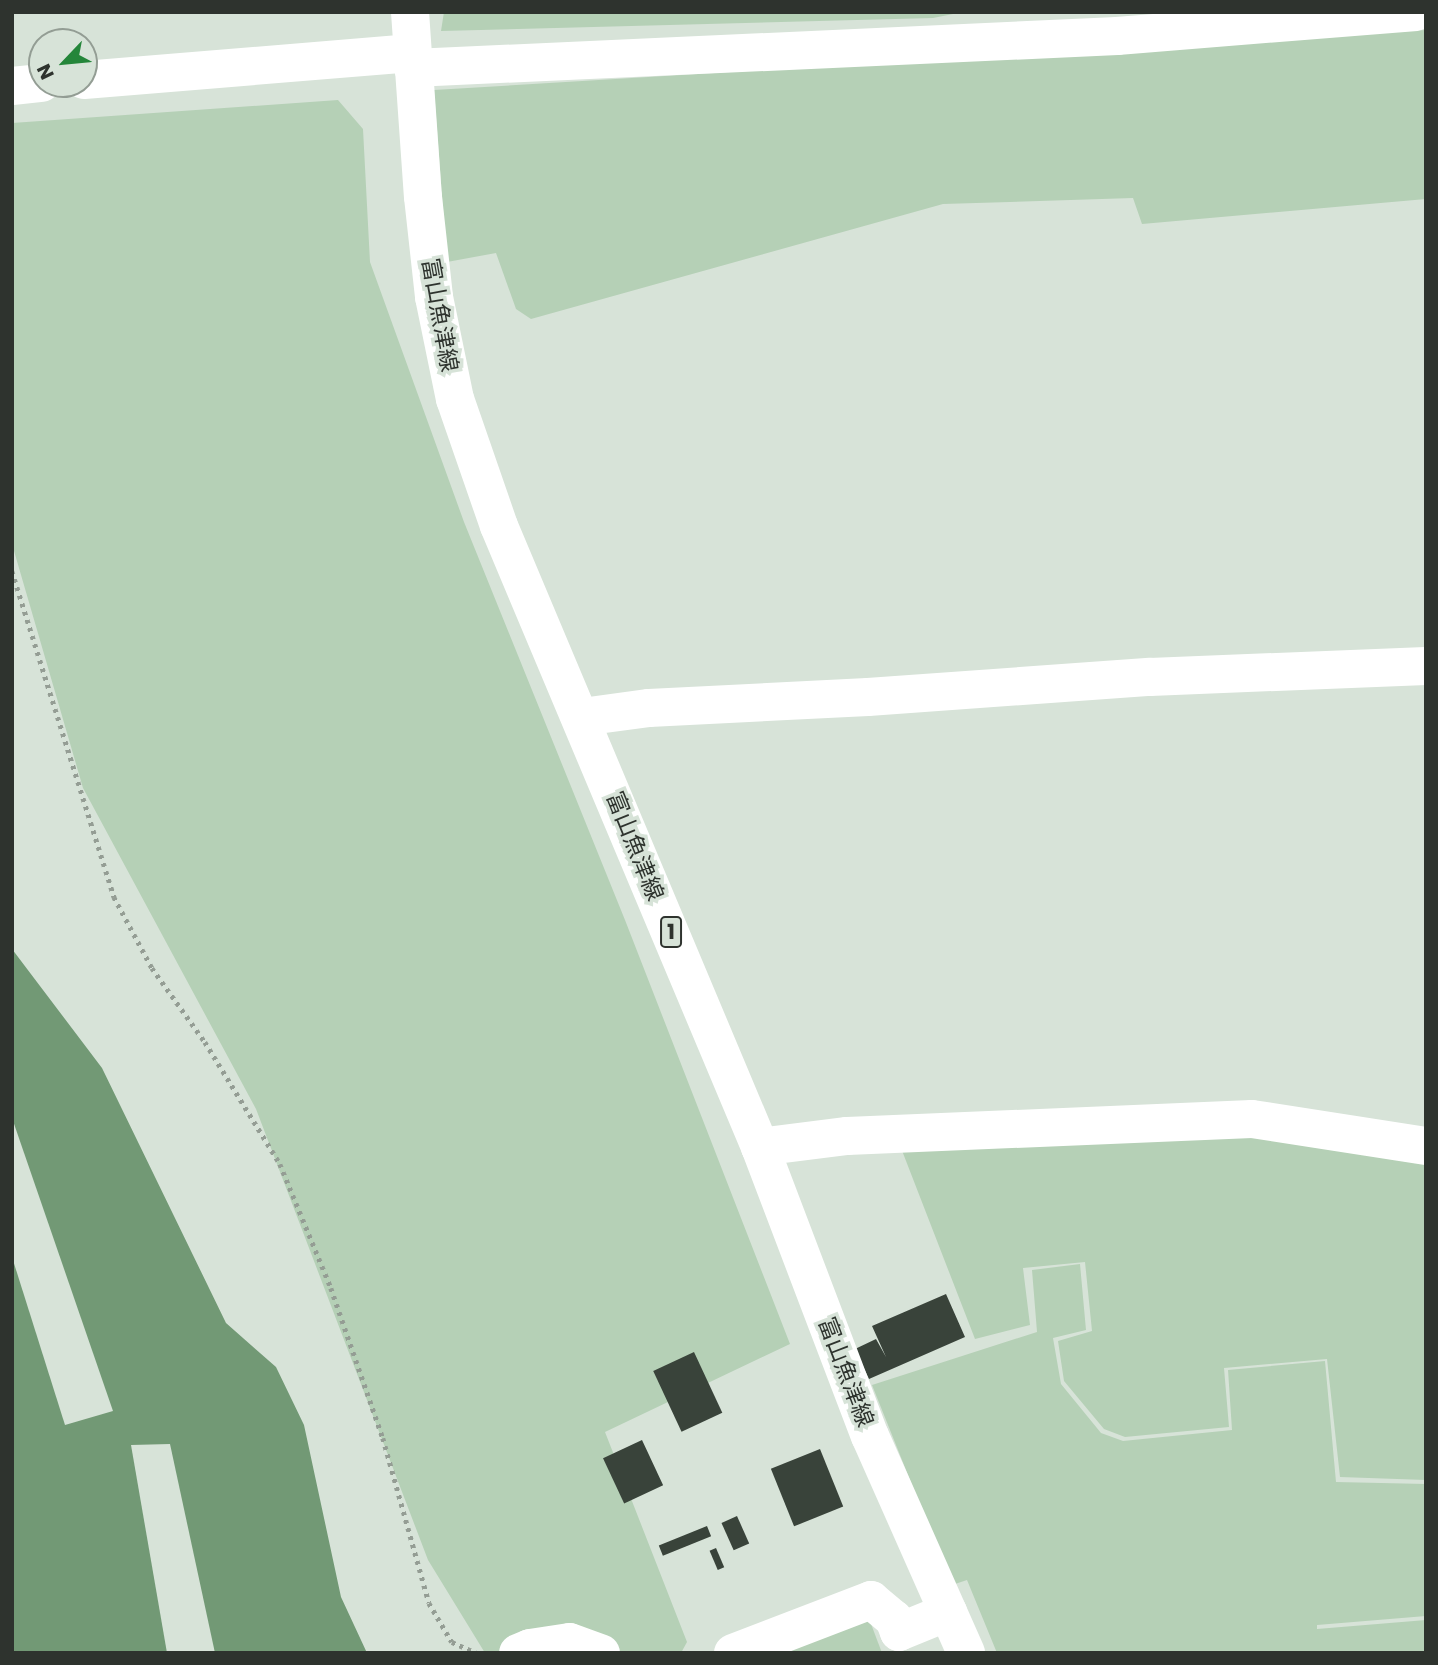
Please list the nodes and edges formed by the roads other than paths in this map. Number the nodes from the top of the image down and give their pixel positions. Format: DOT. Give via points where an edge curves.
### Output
graph roads {
  1 [pos="1416,12"];
  2 [pos="412,43"];
  3 [pos="98,78"];
  4 [pos="1426,666"];
  5 [pos="582,717"];
  6 [pos="1426,1146"];
  7 [pos="760,1147"];
  8 [pos="948,1612"];
  9 [pos="904,1642"];
  10 [pos="518,1653"];
  11 [pos="601,1653"];
  12 [pos="733,1653"];
  13 [pos="966,1653"];
  1 -- 2 [label="street" via="1117,36"];
  2 -- 3 [label="street"];
  2 -- 5 [label="street, 富山魚津線 / 1" via="434,297 455,399 499,526"];
  4 -- 5 [label="street" via="1150,677 649,708"];
  5 -- 7 [label="street, 富山魚津線 / 1"];
  6 -- 7 [label="street" via="1252,1119 847,1136"];
  7 -- 8 [label="street, 富山魚津線 / 1" via="870,1436"];
  8 -- 9 [label="street"];
  8 -- 13 [label="street, 富山魚津線 / 1"];
  9 -- 12 [label="street" via="894,1619 871,1600"];
  10 -- 11 [label="street" via="570,1642"];
}
